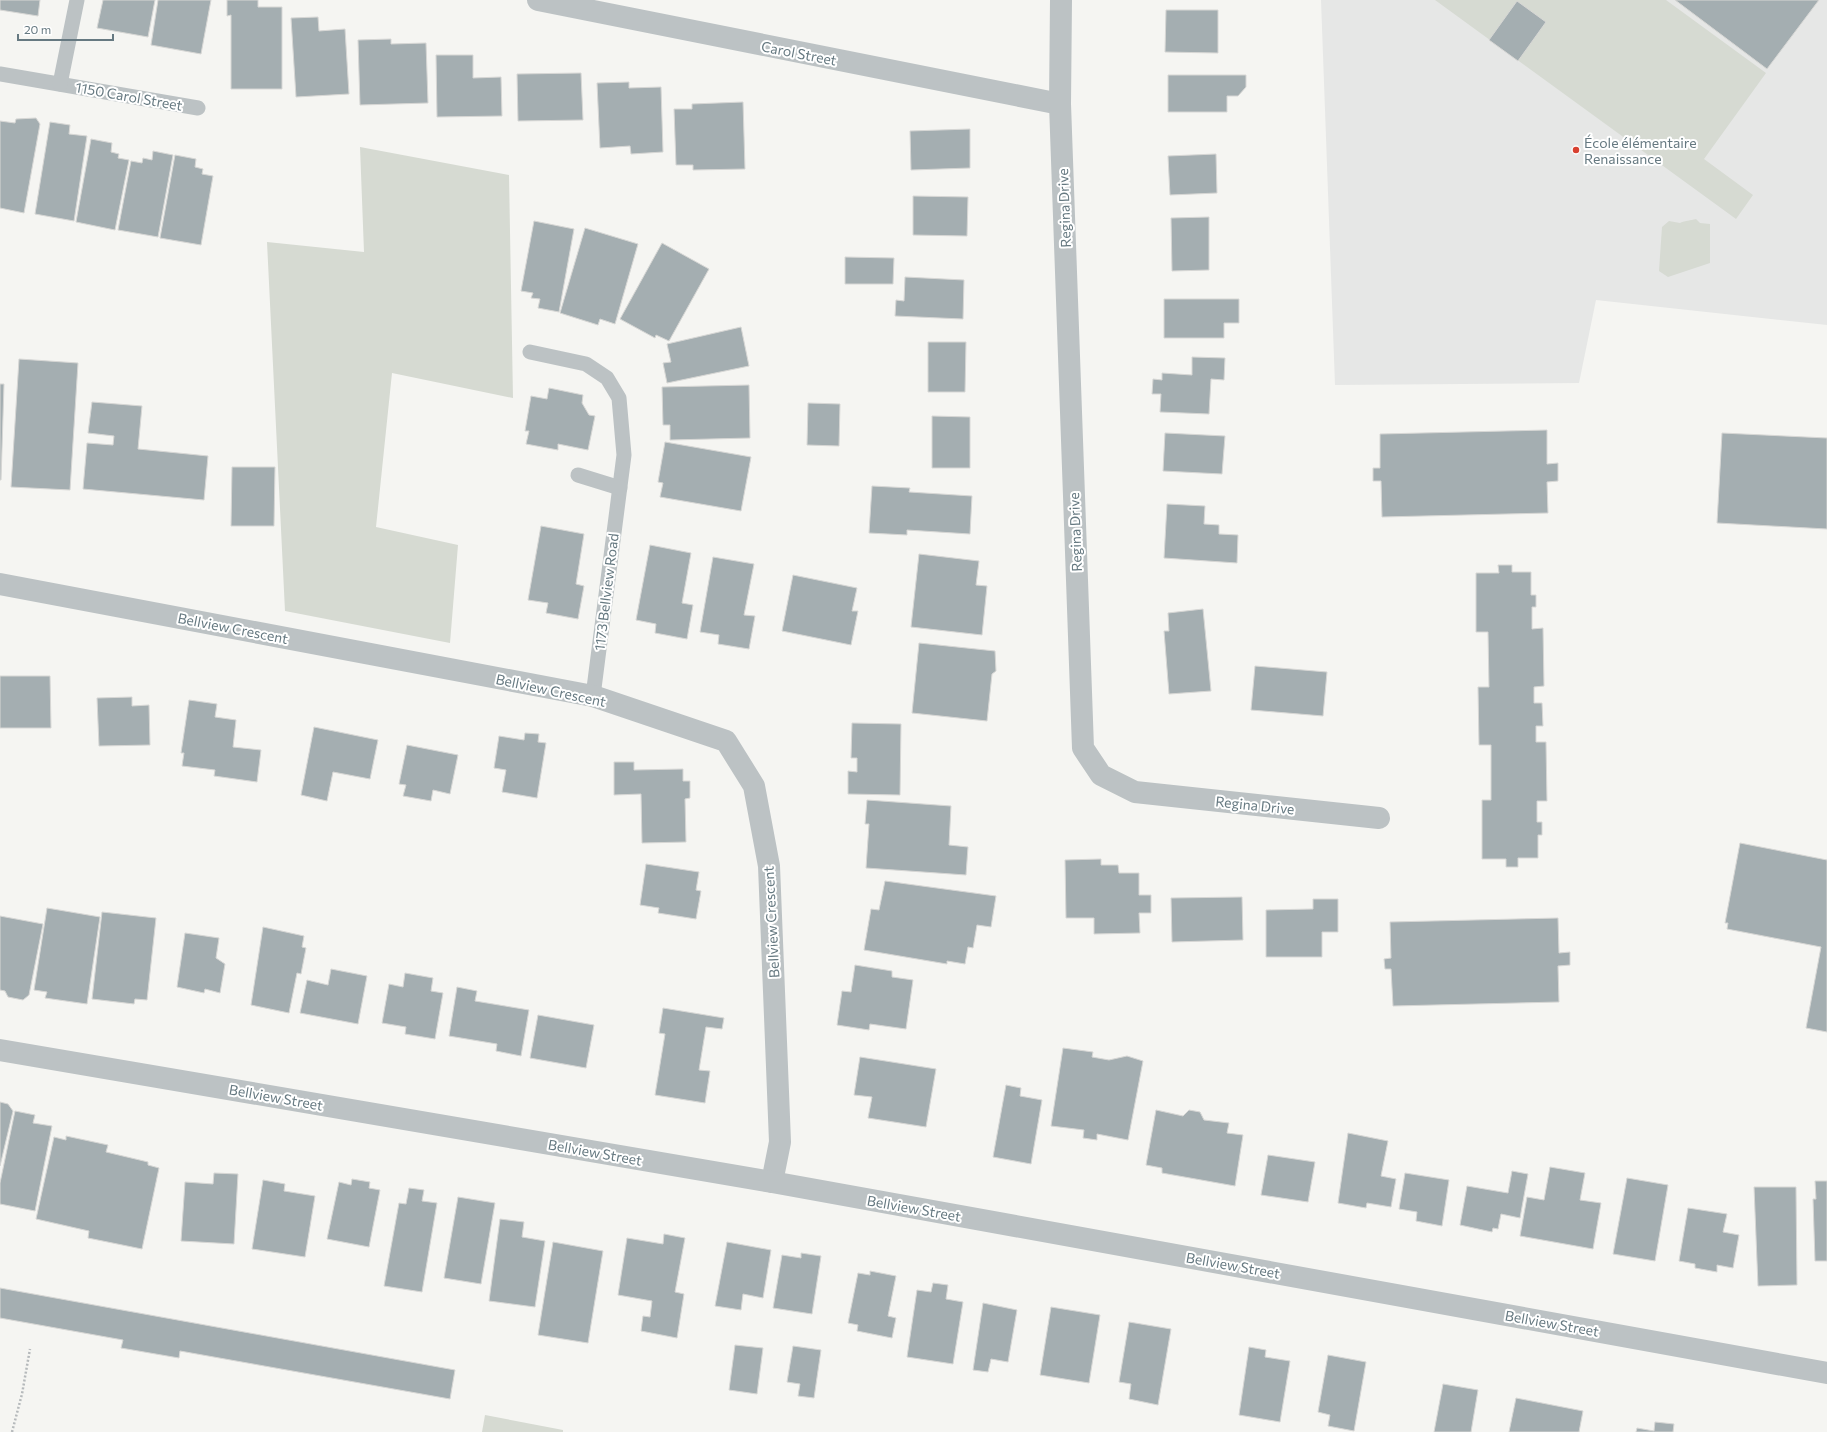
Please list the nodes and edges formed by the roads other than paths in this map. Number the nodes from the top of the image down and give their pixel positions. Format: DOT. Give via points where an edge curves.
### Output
graph roads {
  1 [pos="77,0"];
  2 [pos="538,0"];
  3 [pos="1061,0"];
  4 [pos="578,5"];
  5 [pos="0,74"];
  6 [pos="60,84"];
  7 [pos="1060,104"];
  8 [pos="198,108"];
  9 [pos="530,352"];
  10 [pos="578,475"];
  11 [pos="620,488"];
  12 [pos="0,584"];
  13 [pos="593,696"];
  14 [pos="1379,818"];
  15 [pos="0,1050"];
  16 [pos="772,1182"];
  17 [pos="1827,1373"];
  1 -- 6 [label="lane, 1150 Carol Street"];
  2 -- 4 [label="street, Carol Street"];
  3 -- 7 [label="street, Regina Drive"];
  4 -- 7 [label="street, Carol Street"];
  5 -- 6 [label="lane, 1150 Carol Street"];
  6 -- 8 [label="lane, 1150 Carol Street"];
  7 -- 14 [label="street, Regina Drive" via="1083,748 1101,775 1135,792"];
  9 -- 11 [label="lane, 1173 Bellview Road" via="586,364 607,378 619,398 624,455"];
  10 -- 11 [label="lane"];
  11 -- 13 [label="lane, 1173 Bellview Road"];
  12 -- 13 [label="street, Bellview Crescent"];
  13 -- 16 [label="street, Bellview Crescent" via="726,741 754,786 769,866 780,1142"];
  15 -- 16 [label="street, Bellview Street"];
  16 -- 17 [label="street, Bellview Street"];
}
